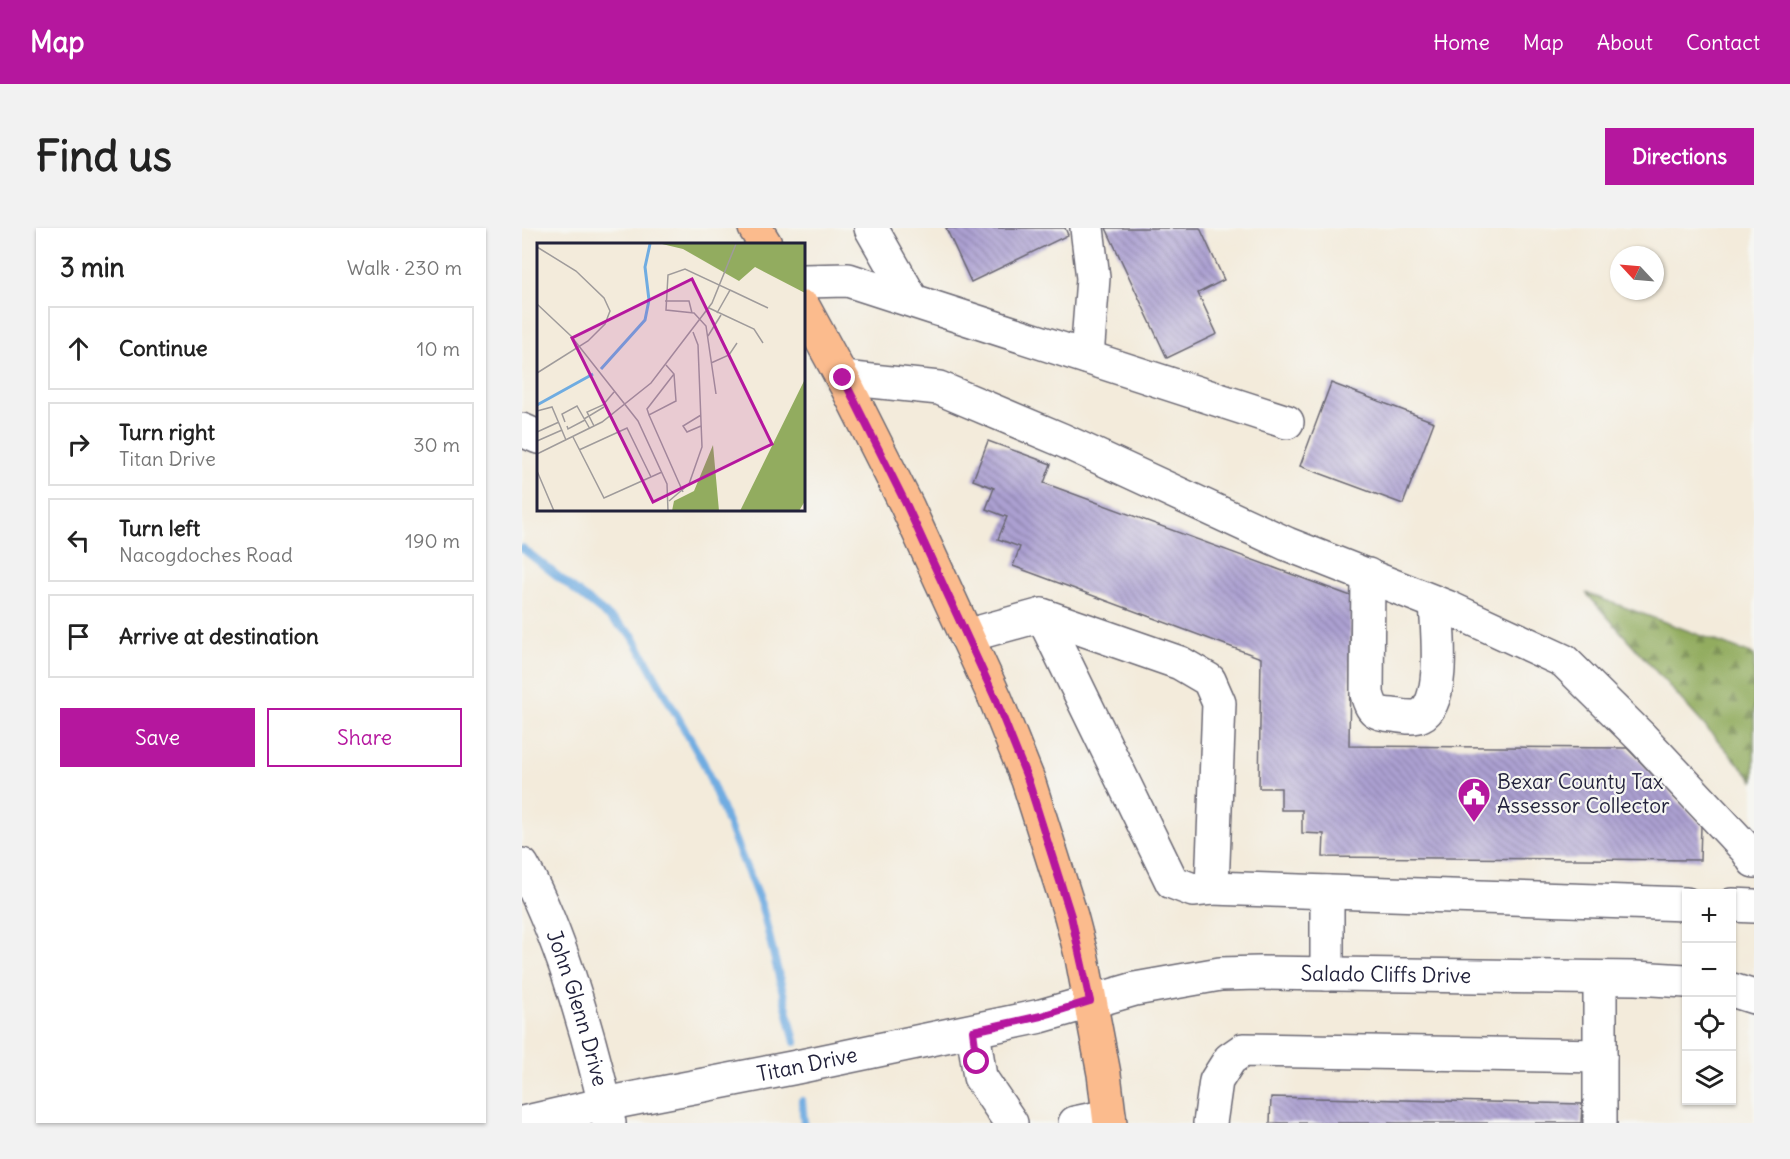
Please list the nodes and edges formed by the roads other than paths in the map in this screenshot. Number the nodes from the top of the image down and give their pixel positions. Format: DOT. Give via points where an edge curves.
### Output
graph roads {
  1 [pos="755,228"];
  2 [pos="871,228"];
  3 [pos="1087,228"];
  4 [pos="764,243"];
  5 [pos="806,281"];
  6 [pos="912,300"];
  7 [pos="806,312"];
  8 [pos="1087,357"];
  9 [pos="843,378"];
  10 [pos="1287,422"];
  11 [pos="522,430"];
  12 [pos="537,437"];
  13 [pos="1368,576"];
  14 [pos="1436,603"];
  15 [pos="1042,615"];
  16 [pos="966,636"];
  17 [pos="1754,861"];
  18 [pos="522,865"];
  19 [pos="1212,888"];
  20 [pos="1327,892"];
  21 [pos="1682,904"];
  22 [pos="1736,905"];
  23 [pos="1754,906"];
  24 [pos="1327,974"];
  25 [pos="1600,978"];
  26 [pos="1682,981"];
  27 [pos="1736,992"];
  28 [pos="1754,997"];
  29 [pos="1090,1001"];
  30 [pos="973,1031"];
  31 [pos="1600,1056"];
  32 [pos="607,1114"];
  33 [pos="1109,1120"];
  34 [pos="522,1123"];
  35 [pos="1011,1123"];
  36 [pos="1075,1123"];
  37 [pos="1210,1123"];
  38 [pos="1600,1123"];
  1 -- 4 [label="main road"];
  2 -- 6 [label="street"];
  3 -- 8 [label="street" via="1093,279"];
  5 -- 6 [label="street" via="848,280"];
  6 -- 8 [label="street"];
  7 -- 9 [label="main road"];
  8 -- 10 [label="street"];
  9 -- 13 [label="street" via="939,388 1287,544"];
  9 -- 16 [label="main road"];
  11 -- 12 [label="street"];
  13 -- 14 [label="street"];
  13 -- 14 [label="street" via="1367,694 1371,707 1380,714 1410,717 1429,708 1436,692 1438,670"];
  14 -- 17 [label="street" via="1564,661 1642,738"];
  15 -- 16 [label="street"];
  15 -- 19 [label="street" via="1172,882 1193,891"];
  15 -- 19 [label="street" via="1180,663 1209,680 1219,703"];
  16 -- 29 [label="main road" via="1028,780 1071,916"];
  18 -- 32 [label="street, John Glenn Drive" via="559,948 588,1034"];
  19 -- 20 [label="street"];
  20 -- 21 [label="street"];
  20 -- 24 [label="street"];
  22 -- 23 [label="street"];
  24 -- 25 [label="street, Salado Cliffs Drive"];
  24 -- 29 [label="street, Salado Cliffs Drive" via="1220,974"];
  25 -- 26 [label="street, Salado Cliffs Drive"];
  25 -- 31 [label="street"];
  27 -- 28 [label="street"];
  29 -- 30 [label="street, Titan Drive"];
  29 -- 33 [label="main road"];
  30 -- 32 [label="street, Titan Drive"];
  30 -- 35 [label="street" via="980,1077"];
  31 -- 37 [label="street" via="1243,1050 1230,1059 1216,1081"];
  31 -- 38 [label="street"];
  32 -- 34 [label="street, Titan Drive"];
  33 -- 36 [label="street"];
}
